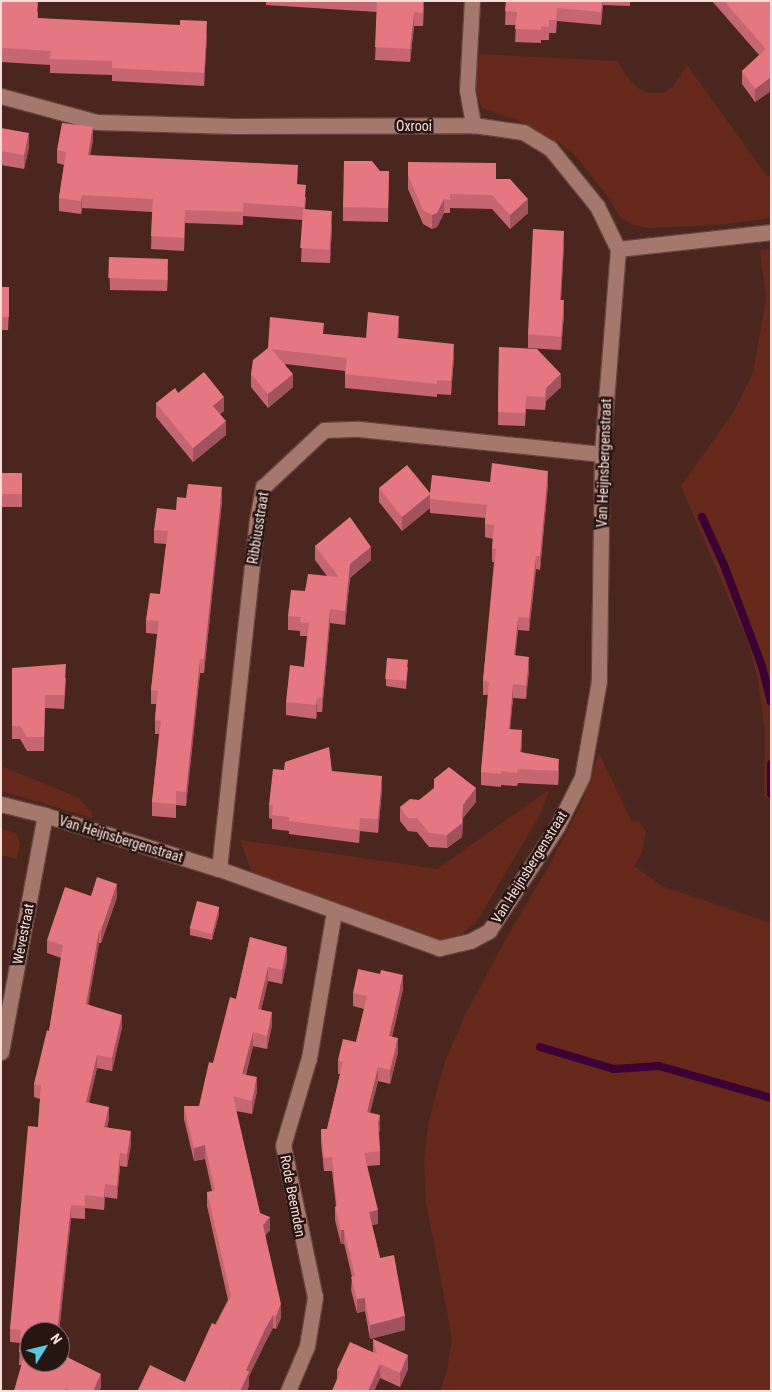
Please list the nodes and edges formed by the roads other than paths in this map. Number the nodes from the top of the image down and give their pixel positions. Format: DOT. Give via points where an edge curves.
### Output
graph roads {
  1 [pos="472,1"];
  2 [pos="1,96"];
  3 [pos="473,125"];
  4 [pos="771,232"];
  5 [pos="618,249"];
  6 [pos="602,454"];
  7 [pos="1,804"];
  8 [pos="45,815"];
  9 [pos="219,869"];
  10 [pos="334,911"];
  11 [pos="1,1052"];
  12 [pos="288,1391"];
  1 -- 3 [label="street" via="466,90"];
  2 -- 3 [label="street, Oxrooi" via="97,122 234,126"];
  3 -- 5 [label="street, Oxrooi" via="523,132 550,148 597,206"];
  4 -- 5 [label="street"];
  5 -- 6 [label="street, Van Heijnsbergenstraat"];
  6 -- 9 [label="street, Ribbiusstraat" via="359,429 324,430 263,487"];
  6 -- 10 [label="street, Van Heijnsbergenstraat" via="599,681 582,777 557,827 488,931 470,941 439,948"];
  7 -- 8 [label="street, Van Heijnsbergenstraat"];
  8 -- 9 [label="street, Van Heijnsbergenstraat"];
  8 -- 11 [label="street, Wevestraat"];
  9 -- 10 [label="street, Van Heijnsbergenstraat"];
  10 -- 12 [label="street, Rode Beemden" via="309,1058 283,1145 315,1297 307,1346"];
}
